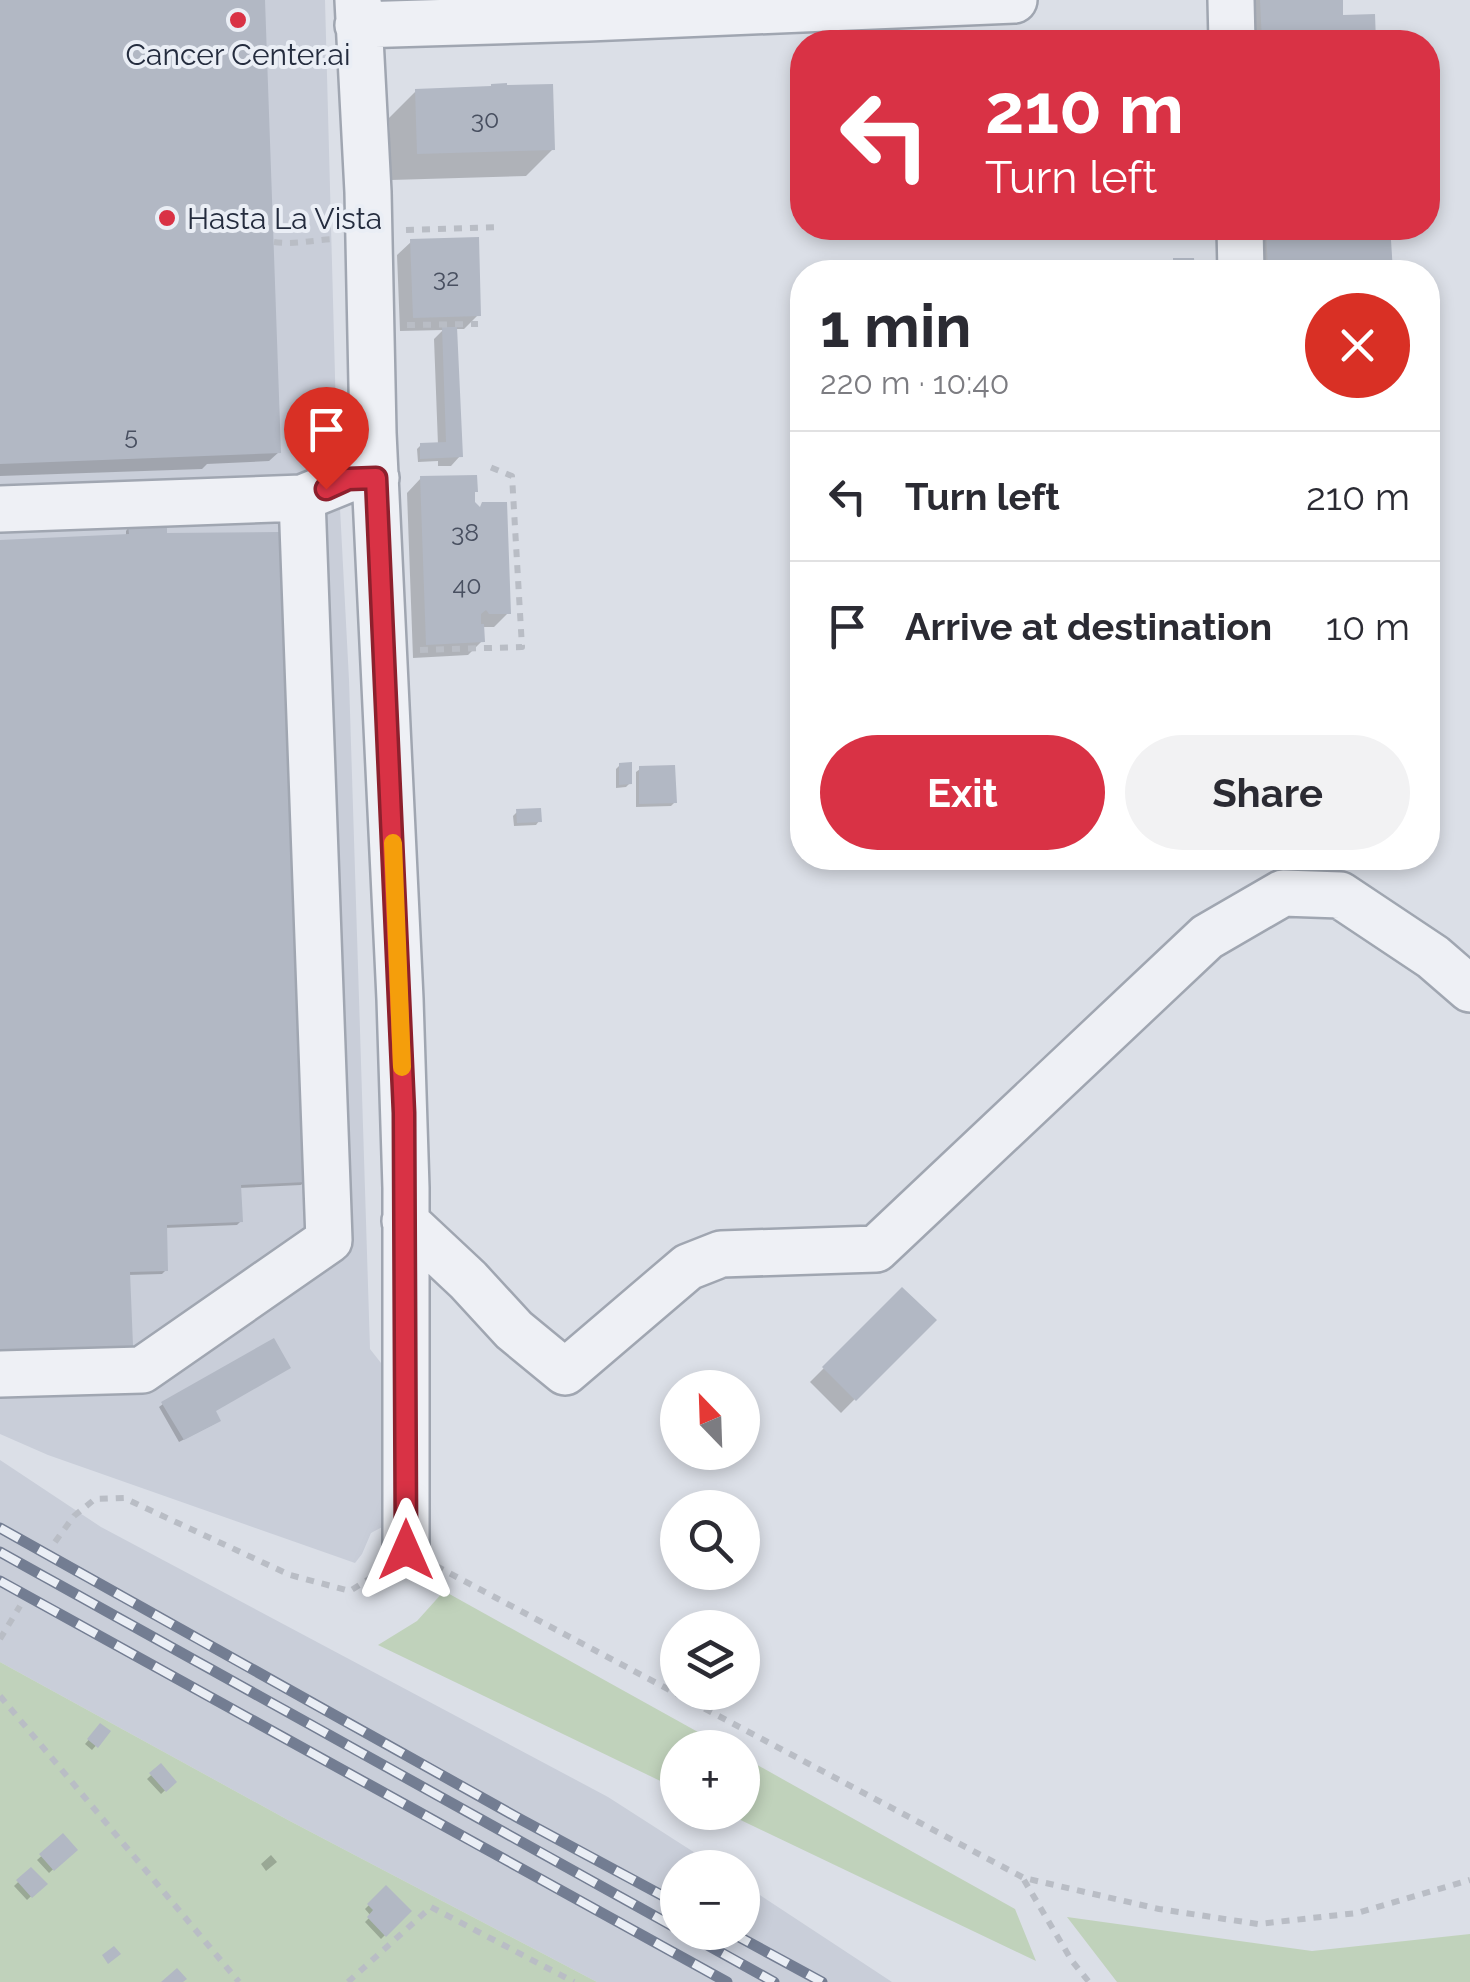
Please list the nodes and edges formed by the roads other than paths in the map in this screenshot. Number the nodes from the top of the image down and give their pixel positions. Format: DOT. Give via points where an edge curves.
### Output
graph roads {
  1 [pos="1014,0"];
  2 [pos="1231,0"];
  3 [pos="358,12"];
  4 [pos="1232,30"];
  5 [pos="376,478"];
  6 [pos="302,498"];
  7 [pos="0,509"];
  8 [pos="1470,989"];
  9 [pos="405,1221"];
  10 [pos="0,1374"];
  11 [pos="406,1550"];
  1 -- 3 [label="street" via="588,18"];
  2 -- 4 [label="street"];
  3 -- 5 [label="street"];
  5 -- 6 [label="street" via="348,479"];
  5 -- 9 [label="street"];
  6 -- 7 [label="street"];
  6 -- 10 [label="street" via="328,1240 142,1370"];
  8 -- 9 [label="street" via="1340,894 1283,893 1207,937 876,1249 721,1254 688,1267 564,1372"];
  9 -- 11 [label="street"];
}
